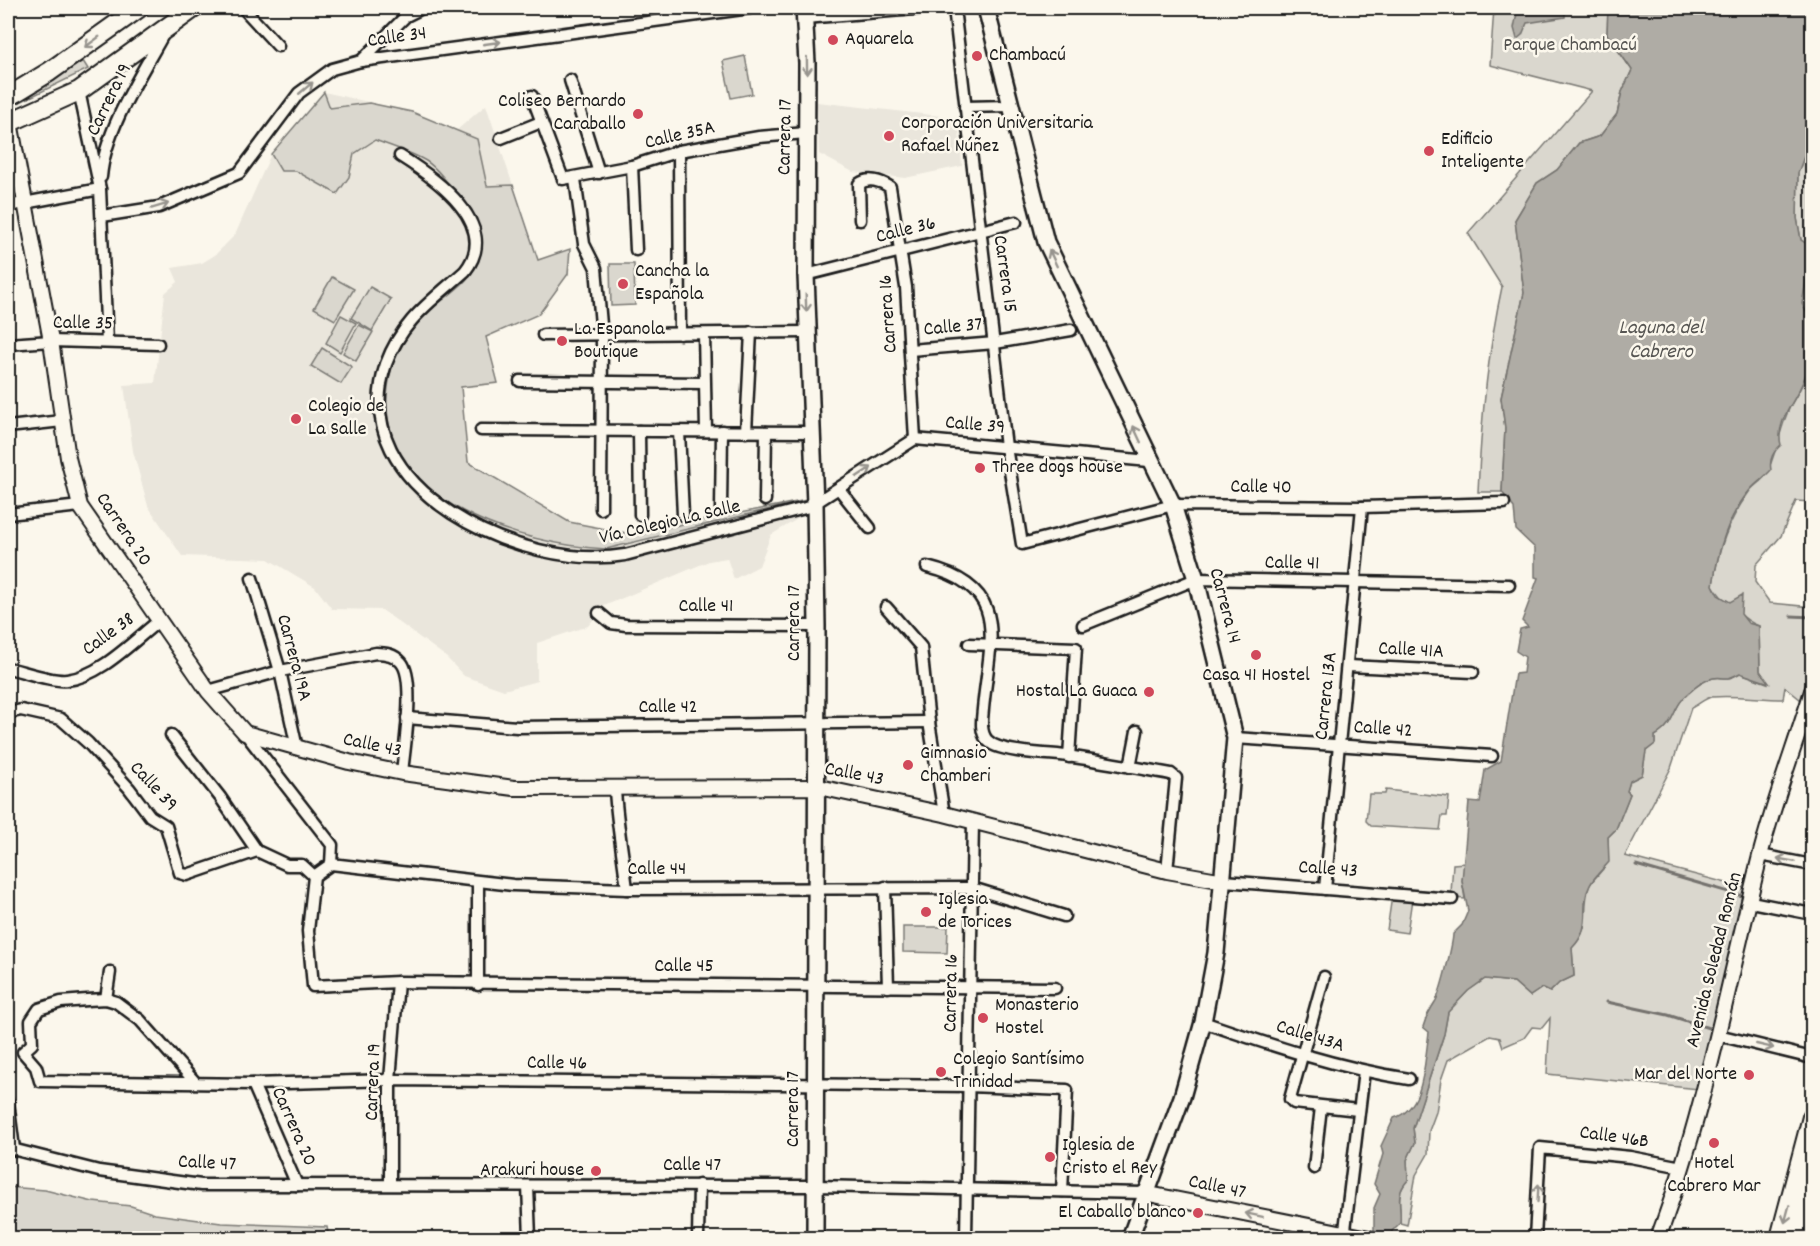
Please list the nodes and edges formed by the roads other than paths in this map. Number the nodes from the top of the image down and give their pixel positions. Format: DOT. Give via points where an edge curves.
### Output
graph roads {
  1 [pos="139,8"];
  2 [pos="194,8"];
  3 [pos="243,8"];
  4 [pos="422,8"];
  5 [pos="750,8"];
  6 [pos="927,8"];
  7 [pos="954,8"];
  8 [pos="986,8"];
  9 [pos="665,13"];
  10 [pos="804,13"];
  11 [pos="166,30"];
  12 [pos="278,46"];
  13 [pos="362,61"];
  14 [pos="570,80"];
  15 [pos="79,91"];
  16 [pos="532,96"];
  17 [pos="8,97"];
  18 [pos="1010,106"];
  19 [pos="965,107"];
  20 [pos="541,122"];
  21 [pos="9,123"];
  22 [pos="806,133"];
  23 [pos="501,138"];
  24 [pos="679,151"];
  25 [pos="400,156"];
  26 [pos="632,166"];
  27 [pos="599,173"];
  28 [pos="575,179"];
  29 [pos="100,189"];
  30 [pos="25,203"];
  31 [pos="8,206"];
  32 [pos="102,216"];
  33 [pos="860,220"];
  34 [pos="1016,222"];
  35 [pos="980,231"];
  36 [pos="636,250"];
  37 [pos="902,250"];
  38 [pos="806,275"];
  39 [pos="1071,330"];
  40 [pos="751,332"];
  41 [pos="807,332"];
  42 [pos="680,334"];
  43 [pos="704,334"];
  44 [pos="543,335"];
  45 [pos="602,336"];
  46 [pos="51,341"];
  47 [pos="108,342"];
  48 [pos="995,343"];
  49 [pos="8,344"];
  50 [pos="158,344"];
  51 [pos="910,350"];
  52 [pos="520,381"];
  53 [pos="600,381"];
  54 [pos="704,383"];
  55 [pos="62,421"];
  56 [pos="8,427"];
  57 [pos="482,430"];
  58 [pos="602,431"];
  59 [pos="639,431"];
  60 [pos="679,431"];
  61 [pos="706,431"];
  62 [pos="722,431"];
  63 [pos="746,432"];
  64 [pos="766,432"];
  65 [pos="812,432"];
  66 [pos="915,439"];
  67 [pos="1006,447"];
  68 [pos="1149,461"];
  69 [pos="839,489"];
  70 [pos="765,500"];
  71 [pos="1504,503"];
  72 [pos="815,504"];
  73 [pos="1173,505"];
  74 [pos="80,506"];
  75 [pos="1362,507"];
  76 [pos="602,509"];
  77 [pos="721,509"];
  78 [pos="8,514"];
  79 [pos="683,514"];
  80 [pos="640,515"];
  81 [pos="870,528"];
  82 [pos="1022,544"];
  83 [pos="927,567"];
  84 [pos="252,578"];
  85 [pos="1196,579"];
  86 [pos="1355,583"];
  87 [pos="1509,585"];
  88 [pos="886,607"];
  89 [pos="599,613"];
  90 [pos="160,620"];
  91 [pos="1083,625"];
  92 [pos="817,626"];
  93 [pos="969,644"];
  94 [pos="992,645"];
  95 [pos="1348,666"];
  96 [pos="8,668"];
  97 [pos="280,671"];
  98 [pos="1473,672"];
  99 [pos="208,691"];
  100 [pos="1812,692"];
  101 [pos="8,713"];
  102 [pos="407,717"];
  103 [pos="929,722"];
  104 [pos="815,725"];
  105 [pos="1137,730"];
  106 [pos="246,733"];
  107 [pos="171,735"];
  108 [pos="1235,738"];
  109 [pos="1340,745"];
  110 [pos="297,748"];
  111 [pos="1492,756"];
  112 [pos="1069,757"];
  113 [pos="1130,767"];
  114 [pos="402,773"];
  115 [pos="815,787"];
  116 [pos="615,790"];
  117 [pos="944,814"];
  118 [pos="973,821"];
  119 [pos="257,851"];
  120 [pos="1760,855"];
  121 [pos="331,864"];
  122 [pos="1812,865"];
  123 [pos="1167,871"];
  124 [pos="314,876"];
  125 [pos="1224,881"];
  126 [pos="478,882"];
  127 [pos="815,886"];
  128 [pos="885,887"];
  129 [pos="972,888"];
  130 [pos="627,889"];
  131 [pos="1325,889"];
  132 [pos="1452,899"];
  133 [pos="1751,902"];
  134 [pos="1812,914"];
  135 [pos="1064,916"];
  136 [pos="110,972"];
  137 [pos="1324,977"];
  138 [pos="398,982"];
  139 [pos="477,985"];
  140 [pos="815,986"];
  141 [pos="888,987"];
  142 [pos="970,988"];
  143 [pos="1055,988"];
  144 [pos="106,999"];
  145 [pos="1203,1022"];
  146 [pos="1718,1035"];
  147 [pos="1304,1056"];
  148 [pos="1812,1058"];
  149 [pos="1364,1071"];
  150 [pos="1409,1079"];
  151 [pos="390,1080"];
  152 [pos="195,1082"];
  153 [pos="253,1084"];
  154 [pos="815,1086"];
  155 [pos="968,1086"];
  156 [pos="8,1102"];
  157 [pos="1321,1107"];
  158 [pos="1358,1110"];
  159 [pos="1812,1116"];
  160 [pos="11,1149"];
  161 [pos="1682,1167"];
  162 [pos="1314,1168"];
  163 [pos="1812,1178"];
  164 [pos="390,1183"];
  165 [pos="297,1185"];
  166 [pos="699,1185"];
  167 [pos="528,1186"];
  168 [pos="815,1186"];
  169 [pos="966,1189"];
  170 [pos="1062,1191"];
  171 [pos="1144,1193"];
  172 [pos="1347,1237"];
  173 [pos="530,1239"];
  174 [pos="698,1239"];
  175 [pos="815,1239"];
  176 [pos="966,1239"];
  177 [pos="1130,1239"];
  178 [pos="1369,1239"];
  179 [pos="1535,1239"];
  180 [pos="1658,1239"];
  181 [pos="1780,1239"];
  182 [pos="1796,1239"];
  1 -- 17 [label="highway, one-way"];
  2 -- 11 [label="highway"];
  3 -- 12 [label="street"];
  4 -- 13 [label="street" via="406,16"];
  5 -- 9 [label="street, Calle 34"];
  6 -- 10 [label="street"];
  7 -- 19 [label="street, Carrera 15"];
  8 -- 18 [label="main road, Carrera 14"];
  13 -- 9 [label="street, Calle 34, one-way"];
  10 -- 22 [label="main road, Carrera 17, one-way"];
  11 -- 15 [label="highway"];
  11 -- 29 [label="street, Carrera 19" via="114,128 102,162"];
  32 -- 13 [label="street, Calle 34, one-way" via="159,207 239,173 299,93 332,69"];
  14 -- 27 [label="street"];
  15 -- 21 [label="highway"];
  15 -- 29 [label="street, Carrera 19"];
  16 -- 20 [label="street"];
  18 -- 19 [label="street"];
  68 -- 18 [label="main road, Carrera 14, one-way" via="1046,242"];
  19 -- 35 [label="street, Carrera 15"];
  20 -- 23 [label="street"];
  20 -- 28 [label="street, Calle 35A" via="563,179"];
  21 -- 30 [label="street, Carrera 20"];
  22 -- 24 [label="street, Calle 35A"];
  22 -- 38 [label="main road, Carrera 17"];
  24 -- 26 [label="street, Calle 35A"];
  24 -- 42 [label="street"];
  25 -- 72 [label="street, Vía Colegio La Salle" via="441,184 476,233 477,242 471,263 414,315 396,341 379,394 384,435 400,463 430,498 462,522 486,533 591,559 625,555"];
  26 -- 27 [label="street, Calle 35A"];
  26 -- 36 [label="street"];
  27 -- 28 [label="street, Calle 35A"];
  28 -- 45 [label="street" via="584,244 596,268"];
  29 -- 30 [label="street"];
  29 -- 32 [label="street, Carrera 19"];
  30 -- 31 [label="street"];
  30 -- 46 [label="street, Carrera 20"];
  32 -- 47 [label="street, Carrera 19"];
  33 -- 37 [label="street, Carrera 16" via="859,183 877,181 890,187"];
  34 -- 35 [label="street, Calle 36"];
  35 -- 37 [label="street, Calle 36"];
  35 -- 48 [label="street, Carrera 15"];
  37 -- 38 [label="street, Calle 36"];
  37 -- 51 [label="street, Carrera 16"];
  38 -- 41 [label="main road, Carrera 17, one-way"];
  39 -- 48 [label="street, Calle 37"];
  40 -- 41 [label="street"];
  40 -- 43 [label="street"];
  40 -- 63 [label="street"];
  41 -- 65 [label="main road, Carrera 17"];
  42 -- 43 [label="street"];
  42 -- 45 [label="street"];
  43 -- 54 [label="street"];
  44 -- 45 [label="street"];
  45 -- 53 [label="street"];
  46 -- 47 [label="street, Calle 35"];
  46 -- 49 [label="street, Calle 35"];
  46 -- 55 [label="street, Carrera 20"];
  47 -- 50 [label="street, Calle 35"];
  48 -- 51 [label="street, Calle 37"];
  48 -- 67 [label="street, Carrera 15"];
  51 -- 66 [label="street, Carrera 16"];
  52 -- 53 [label="street"];
  53 -- 54 [label="street"];
  53 -- 58 [label="street"];
  54 -- 61 [label="street"];
  55 -- 56 [label="street"];
  55 -- 74 [label="street, Carrera 20"];
  57 -- 58 [label="street"];
  58 -- 59 [label="street"];
  58 -- 76 [label="street"];
  59 -- 60 [label="street"];
  59 -- 80 [label="street"];
  60 -- 61 [label="street"];
  60 -- 79 [label="street"];
  61 -- 62 [label="street"];
  62 -- 63 [label="street"];
  62 -- 77 [label="street"];
  63 -- 64 [label="street"];
  64 -- 65 [label="street"];
  64 -- 70 [label="street"];
  65 -- 72 [label="main road, Carrera 17"];
  66 -- 67 [label="street, Calle 39"];
  69 -- 66 [label="street, Calle 39, one-way"];
  67 -- 68 [label="street, Calle 39"];
  67 -- 82 [label="street, Carrera 15"];
  68 -- 73 [label="main road, Carrera 14"];
  69 -- 72 [label="street, Calle 39"];
  69 -- 81 [label="street"];
  71 -- 75 [label="street, Calle 40"];
  72 -- 92 [label="main road, Carrera 17"];
  73 -- 75 [label="street, Calle 40"];
  73 -- 82 [label="street, Calle 40"];
  73 -- 85 [label="main road, Carrera 14"];
  74 -- 78 [label="street"];
  74 -- 90 [label="street, Carrera 20"];
  75 -- 86 [label="street, Carrera 13A"];
  83 -- 94 [label="street" via="952,573 978,594 992,624"];
  84 -- 97 [label="street, Carrera 19A"];
  85 -- 86 [label="street, Calle 41"];
  85 -- 91 [label="street, Calle 41"];
  85 -- 108 [label="main road, Carrera 14"];
  86 -- 87 [label="street, Calle 41"];
  86 -- 95 [label="street, Carrera 13A"];
  88 -- 103 [label="street" via="921,647"];
  89 -- 92 [label="street, Calle 41" via="611,623 626,625"];
  90 -- 96 [label="street, Calle 38" via="100,667 82,676 65,681"];
  90 -- 99 [label="street, Carrera 20"];
  92 -- 104 [label="main road, Carrera 17"];
  93 -- 94 [label="street"];
  94 -- 112 [label="street" via="982,718 987,740 997,747"];
  94 -- 112 [label="street" via="1076,648"];
  95 -- 98 [label="street, Calle 41A"];
  95 -- 109 [label="street, Carrera 13A"];
  97 -- 99 [label="street"];
  97 -- 102 [label="street" via="388,653 401,661 408,672"];
  97 -- 110 [label="street, Carrera 19A"];
  99 -- 106 [label="street, Carrera 20"];
  100 -- 120 [label="street, Avenida Soledad Román"];
  101 -- 119 [label="street, Calle 39" via="21,710 62,719 88,743 150,816 166,826 180,873"];
  102 -- 104 [label="street, Calle 42" via="517,727"];
  102 -- 114 [label="street"];
  103 -- 104 [label="street, Calle 42"];
  103 -- 117 [label="street"];
  104 -- 115 [label="main road, Carrera 17"];
  105 -- 113 [label="street"];
  106 -- 110 [label="street, Calle 43"];
  106 -- 121 [label="street, Carrera 20" via="332,845"];
  107 -- 119 [label="street"];
  108 -- 109 [label="street, Calle 42"];
  108 -- 125 [label="main road, Carrera 14"];
  109 -- 111 [label="street, Calle 42"];
  109 -- 131 [label="street, Carrera 13A"];
  110 -- 114 [label="street, Calle 43"];
  112 -- 113 [label="street"];
  113 -- 123 [label="street" via="1176,778"];
  114 -- 116 [label="street, Calle 43" via="516,788"];
  115 -- 116 [label="street, Calle 43" via="671,786"];
  115 -- 117 [label="street, Calle 43"];
  115 -- 127 [label="main road, Carrera 17"];
  116 -- 130 [label="street"];
  117 -- 118 [label="street, Calle 43"];
  118 -- 123 [label="street, Calle 43"];
  118 -- 129 [label="street, Carrera 16"];
  119 -- 124 [label="street" via="287,865 302,865"];
  122 -- 120 [label="street, one-way"];
  120 -- 133 [label="street, Avenida Soledad Román"];
  121 -- 124 [label="street"];
  121 -- 126 [label="street, Calle 44"];
  123 -- 125 [label="street, Calle 43"];
  124 -- 138 [label="street, Calle 45" via="308,931 313,986"];
  125 -- 131 [label="street, Calle 43"];
  125 -- 145 [label="main road, Carrera 14"];
  126 -- 130 [label="street, Calle 44"];
  126 -- 139 [label="street"];
  127 -- 128 [label="street, Calle 44"];
  127 -- 130 [label="street, Calle 44"];
  127 -- 140 [label="main road, Carrera 17"];
  128 -- 129 [label="street, Calle 44"];
  128 -- 141 [label="street"];
  129 -- 135 [label="street, Calle 44"];
  129 -- 142 [label="street, Carrera 16"];
  131 -- 132 [label="street, Calle 43"];
  133 -- 134 [label="street"];
  133 -- 146 [label="street, Avenida Soledad Román"];
  136 -- 144 [label="street"];
  137 -- 147 [label="street"];
  138 -- 139 [label="street, Calle 45"];
  138 -- 151 [label="street, Carrera 19"];
  139 -- 140 [label="street, Calle 45"];
  140 -- 141 [label="street, Calle 45"];
  140 -- 154 [label="main road, Carrera 17"];
  141 -- 142 [label="street, Calle 45"];
  142 -- 143 [label="street, Calle 45"];
  142 -- 155 [label="street, Carrera 16"];
  144 -- 152 [label="street" via="140,1020"];
  144 -- 152 [label="street, Calle 46" via="61,1002 39,1009 31,1021 32,1044 22,1052 36,1067 40,1081"];
  145 -- 147 [label="street, Calle 43A"];
  145 -- 171 [label="main road, Carrera 14" via="1182,1097"];
  146 -- 148 [label="street, one-way"];
  146 -- 161 [label="street, Avenida Soledad Román"];
  147 -- 149 [label="street, Calle 43A"];
  147 -- 157 [label="street" via="1291,1102"];
  149 -- 150 [label="street, Calle 43A"];
  149 -- 158 [label="street"];
  151 -- 153 [label="street, Calle 46"];
  151 -- 154 [label="street, Calle 46"];
  151 -- 164 [label="street, Carrera 19"];
  152 -- 153 [label="street, Calle 46"];
  153 -- 165 [label="street, Carrera 20"];
  154 -- 155 [label="street, Calle 46"];
  154 -- 168 [label="main road, Carrera 17"];
  155 -- 169 [label="street, Carrera 16"];
  155 -- 170 [label="street, Calle 46" via="1067,1090"];
  156 -- 160 [label="street"];
  157 -- 158 [label="street"];
  157 -- 162 [label="street"];
  158 -- 172 [label="street"];
  159 -- 181 [label="highway, one-way"];
  160 -- 165 [label="street, Calle 47" via="99,1171 151,1179 201,1185"];
  179 -- 161 [label="street, Calle 46B, one-way" via="1540,1148 1630,1157"];
  161 -- 180 [label="street, Avenida Soledad Román"];
  163 -- 182 [label="highway"];
  164 -- 165 [label="street, Calle 47"];
  164 -- 167 [label="street, Calle 47"];
  166 -- 167 [label="street, Calle 47"];
  166 -- 168 [label="street, Calle 47"];
  166 -- 174 [label="street"];
  167 -- 173 [label="street"];
  168 -- 169 [label="street, Calle 47"];
  168 -- 175 [label="main road, Carrera 17"];
  169 -- 170 [label="street, Calle 47"];
  169 -- 176 [label="street, Carrera 16"];
  170 -- 171 [label="street, Calle 47"];
  172 -- 171 [label="street, Calle 47, one-way"];
  171 -- 177 [label="main road, Carrera 14"];
  172 -- 178 [label="street, Calle 47"];
}
